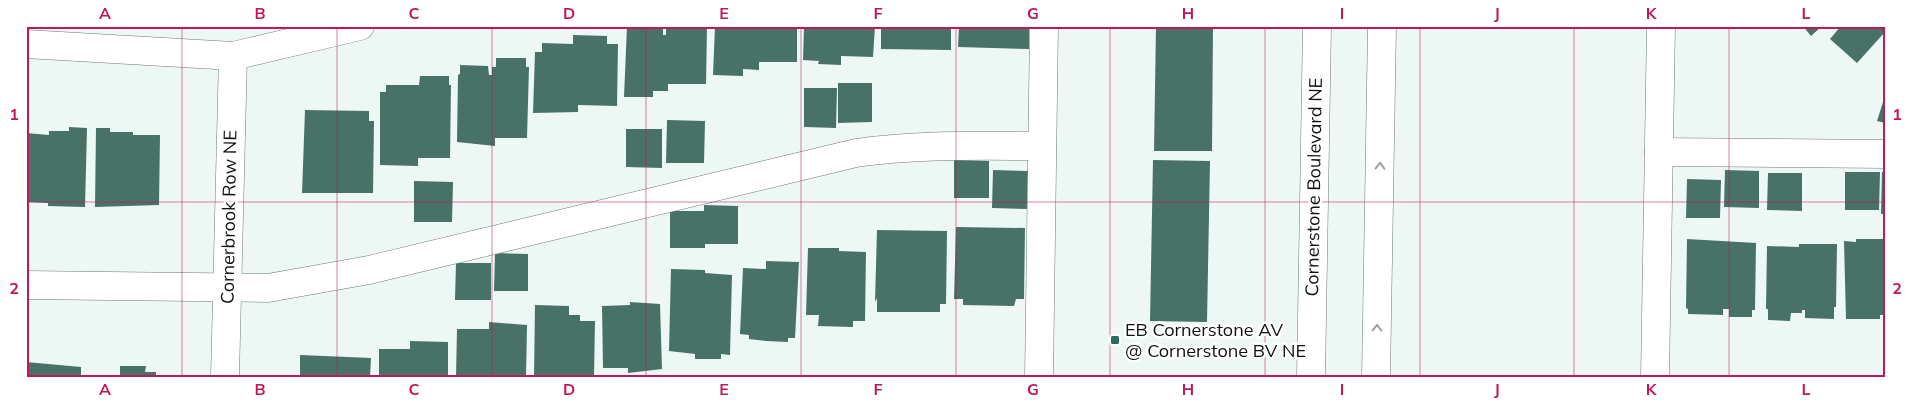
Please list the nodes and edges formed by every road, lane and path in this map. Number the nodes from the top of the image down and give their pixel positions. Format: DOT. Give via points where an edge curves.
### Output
graph roads {
  1 [pos="360,26"];
  2 [pos="1044,26"];
  3 [pos="1317,26"];
  4 [pos="1382,26"];
  5 [pos="1661,26"];
  6 [pos="26,44"];
  7 [pos="233,56"];
  8 [pos="1042,146"];
  9 [pos="1659,152"];
  10 [pos="1885,154"];
  11 [pos="26,285"];
  12 [pos="227,289"];
  13 [pos="225,377"];
  14 [pos="1039,377"];
  15 [pos="1311,377"];
  16 [pos="1376,377"];
  17 [pos="1655,377"];
  1 -- 7 [label="street"];
  2 -- 8 [label="street"];
  3 -- 15 [label="street, Cornerstone Boulevard NE"];
  16 -- 4 [label="street, one-way"];
  5 -- 9 [label="street"];
  6 -- 7 [label="street"];
  7 -- 12 [label="street, Cornerbrook Row NE"];
  8 -- 12 [label="street" via="933,146 856,153 369,270 268,288"];
  8 -- 14 [label="street"];
  9 -- 10 [label="street"];
  9 -- 17 [label="street"];
  11 -- 12 [label="street"];
  12 -- 13 [label="street, Cornerbrook Row NE"];
}
